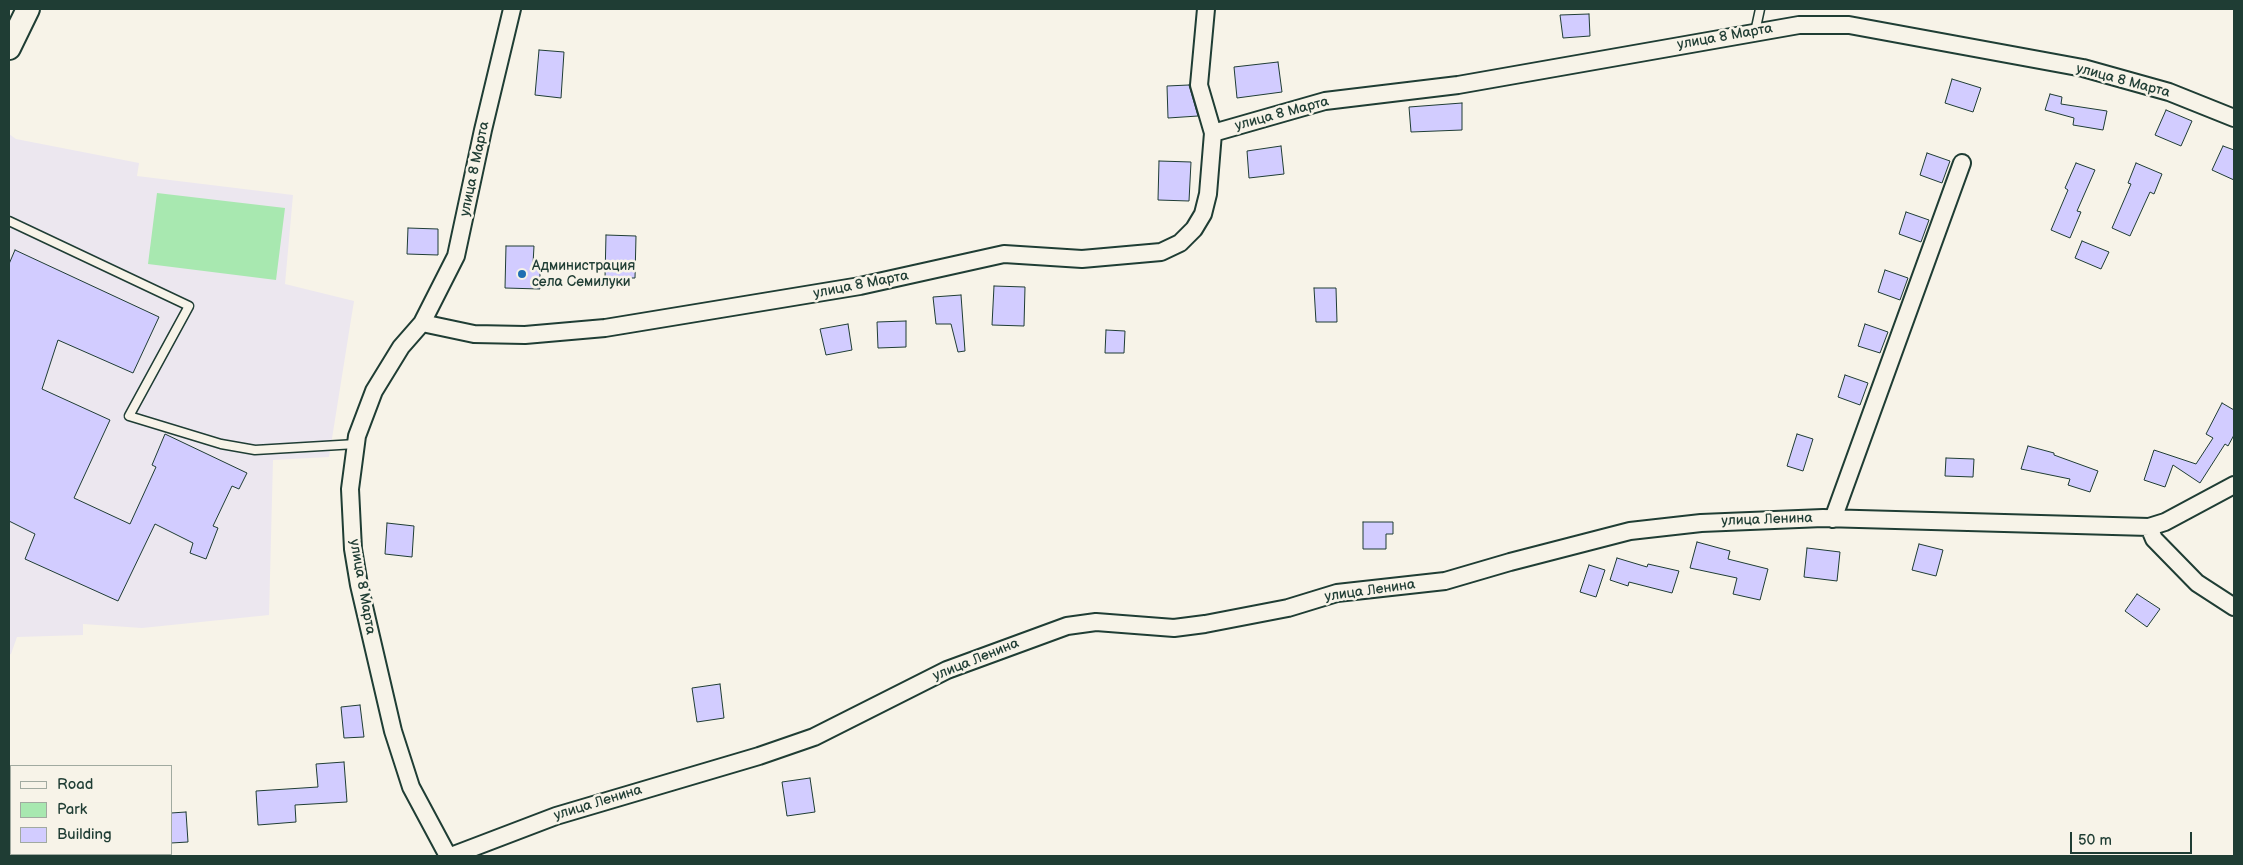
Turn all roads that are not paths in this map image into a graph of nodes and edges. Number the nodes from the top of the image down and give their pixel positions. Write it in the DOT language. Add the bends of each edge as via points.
graph roads {
  1 [pos="28,9"];
  2 [pos="512,9"];
  3 [pos="1206,9"];
  4 [pos="1760,9"];
  5 [pos="1755,32"];
  6 [pos="9,48"];
  7 [pos="2234,118"];
  8 [pos="1213,133"];
  9 [pos="1962,163"];
  10 [pos="9,221"];
  11 [pos="422,323"];
  12 [pos="356,444"];
  13 [pos="2234,485"];
  14 [pos="1833,519"];
  15 [pos="2149,527"];
  16 [pos="2234,607"];
  17 [pos="450,856"];
  1 -- 6 [label="main road"];
  2 -- 11 [label="street, улица 8 Марта" via="456,256"];
  3 -- 8 [label="street, улица 8 Марта" via="1199,84"];
  4 -- 5 [label="lane"];
  5 -- 7 [label="street, улица 8 Марта" via="1799,25 1849,25 2083,68 2169,92"];
  5 -- 8 [label="street, улица 8 Марта" via="1458,85 1325,101"];
  8 -- 11 [label="street, улица 8 Марта" via="1208,194 1203,214 1180,243 1161,252 1082,260 1004,254 860,286 605,328 525,335 474,334"];
  9 -- 14 [label="street"];
  10 -- 12 [label="lane" via="189,306 129,416 222,444 254,450"];
  11 -- 12 [label="street, улица 8 Марта" via="401,346 374,391"];
  12 -- 17 [label="street, улица 8 Марта" via="350,489 353,549 359,585 401,761 411,787"];
  13 -- 15 [label="street" via="2165,522"];
  14 -- 15 [label="street, улица Ленина"];
  14 -- 17 [label="street, улица Ленина" via="1701,523 1630,531 1445,581 1337,593 1288,608 1205,624 1166,628 1096,622 1066,626 947,670 814,737 556,816"];
  15 -- 16 [label="street" via="2154,540 2197,583"];
}
